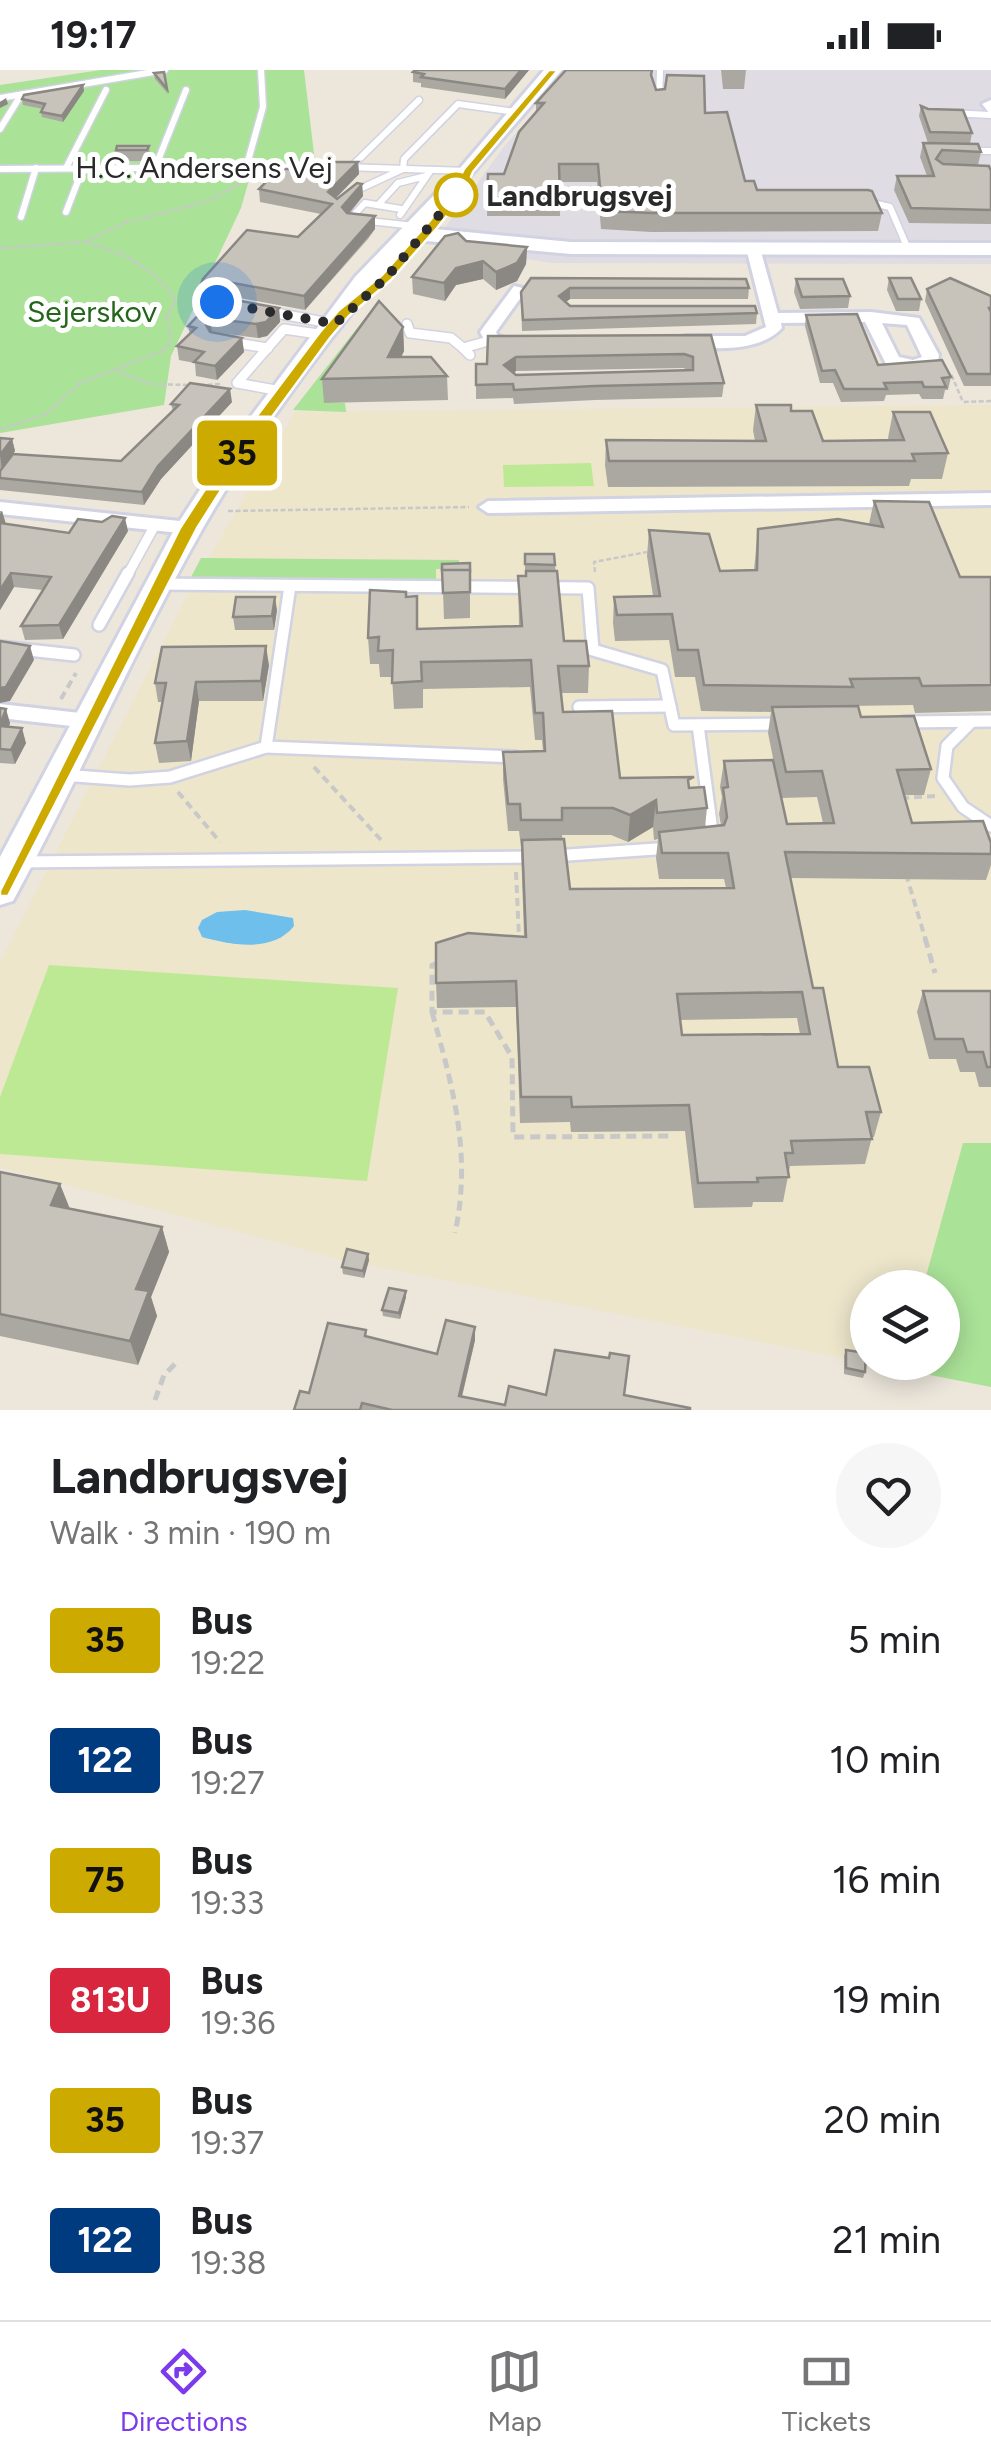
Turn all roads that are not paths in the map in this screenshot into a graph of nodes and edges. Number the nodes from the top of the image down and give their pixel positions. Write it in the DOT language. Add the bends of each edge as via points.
graph roads {
  1 [pos="165,70"];
  2 [pos="260,70"];
  3 [pos="553,70"];
  4 [pos="660,70"];
  5 [pos="106,90"];
  6 [pos="186,90"];
  7 [pos="21,95"];
  8 [pos="0,98"];
  9 [pos="419,100"];
  10 [pos="658,102"];
  11 [pos="991,110"];
  12 [pos="515,112"];
  13 [pos="942,113"];
  14 [pos="0,129"];
  15 [pos="960,150"];
  16 [pos="991,151"];
  17 [pos="351,166"];
  18 [pos="316,167"];
  19 [pos="334,167"];
  20 [pos="0,168"];
  21 [pos="36,168"];
  22 [pos="66,168"];
  23 [pos="83,168"];
  24 [pos="155,168"];
  25 [pos="246,168"];
  26 [pos="403,169"];
  27 [pos="468,171"];
  28 [pos="428,173"];
  29 [pos="345,198"];
  30 [pos="855,199"];
  31 [pos="378,205"];
  32 [pos="66,212"];
  33 [pos="21,217"];
  34 [pos="414,224"];
  35 [pos="753,248"];
  36 [pos="908,249"];
  37 [pos="991,249"];
  38 [pos="519,289"];
  39 [pos="250,308"];
  40 [pos="751,308"];
  41 [pos="771,313"];
  42 [pos="871,317"];
  43 [pos="335,324"];
  44 [pos="408,324"];
  45 [pos="216,339"];
  46 [pos="492,340"];
  47 [pos="664,341"];
  48 [pos="528,343"];
  49 [pos="268,348"];
  50 [pos="281,391"];
  51 [pos="991,499"];
  52 [pos="488,506"];
  53 [pos="0,508"];
  54 [pos="194,520"];
  55 [pos="155,525"];
  56 [pos="159,584"];
  57 [pos="290,586"];
  58 [pos="99,625"];
  59 [pos="0,647"];
  60 [pos="74,655"];
  61 [pos="670,706"];
  62 [pos="579,707"];
  63 [pos="0,711"];
  64 [pos="89,721"];
  65 [pos="972,721"];
  66 [pos="991,721"];
  67 [pos="889,722"];
  68 [pos="698,724"];
  69 [pos="794,724"];
  70 [pos="266,746"];
  71 [pos="534,758"];
  72 [pos="60,775"];
  73 [pos="991,826"];
  74 [pos="706,844"];
  75 [pos="687,846"];
  76 [pos="14,862"];
  77 [pos="0,891"];
  1 -- 7 [label="lane"];
  2 -- 25 [label="lane" via="263,106"];
  3 -- 12 [label="main road"];
  4 -- 10 [label="lane"];
  5 -- 22 [label="lane"];
  6 -- 24 [label="lane"];
  7 -- 8 [label="lane"];
  7 -- 14 [label="lane"];
  9 -- 17 [label="lane"];
  11 -- 13 [label="lane"];
  12 -- 26 [label="lane" via="458,104 404,159"];
  12 -- 27 [label="main road"];
  15 -- 16 [label="lane"];
  17 -- 19 [label="lane, H.C. Andersens Vej"];
  17 -- 26 [label="lane, H.C. Andersens Vej"];
  18 -- 25 [label="lane, H.C. Andersens Vej"];
  20 -- 21 [label="lane, H.C. Andersens Vej"];
  21 -- 22 [label="lane, H.C. Andersens Vej"];
  21 -- 33 [label="lane"];
  22 -- 23 [label="lane, H.C. Andersens Vej"];
  23 -- 24 [label="lane, H.C. Andersens Vej"];
  23 -- 32 [label="lane"];
  24 -- 25 [label="lane, H.C. Andersens Vej"];
  26 -- 28 [label="lane, H.C. Andersens Vej"];
  26 -- 29 [label="lane"];
  27 -- 28 [label="lane, H.C. Andersens Vej"];
  27 -- 34 [label="main road" via="458,194"];
  28 -- 31 [label="lane" via="398,183"];
  28 -- 34 [label="lane"];
  30 -- 36 [label="lane" via="890,207"];
  31 -- 34 [label="lane"];
  31 -- 34 [label="lane" via="364,203 350,219"];
  34 -- 35 [label="main road" via="570,248"];
  34 -- 43 [label="main road" via="386,278"];
  35 -- 36 [label="main road"];
  35 -- 41 [label="street"];
  36 -- 37 [label="main road"];
  38 -- 46 [label="street" via="488,332"];
  39 -- 43 [label="lane"];
  40 -- 41 [label="street"];
  41 -- 42 [label="street"];
  41 -- 47 [label="street" via="768,336"];
  42 -- 42 [label="street" via="892,360 926,364 931,354 913,321"];
  43 -- 49 [label="lane" via="284,329"];
  43 -- 50 [label="main road"];
  44 -- 46 [label="lane" via="410,333 451,338 466,352"];
  45 -- 49 [label="lane"];
  46 -- 48 [label="street"];
  49 -- 50 [label="lane" via="237,383"];
  50 -- 54 [label="main road"];
  51 -- 52 [label="street"];
  53 -- 55 [label="street"];
  54 -- 55 [label="street"];
  54 -- 56 [label="main road"];
  55 -- 58 [label="lane"];
  56 -- 57 [label="lane"];
  56 -- 64 [label="main road"];
  57 -- 61 [label="lane" via="588,588 593,650 662,670"];
  57 -- 70 [label="lane"];
  59 -- 60 [label="lane"];
  61 -- 62 [label="lane"];
  61 -- 68 [label="lane" via="674,725"];
  63 -- 64 [label="street"];
  64 -- 72 [label="main road"];
  65 -- 66 [label="lane"];
  65 -- 67 [label="lane"];
  65 -- 73 [label="lane" via="946,746 942,778 951,794"];
  68 -- 69 [label="lane"];
  68 -- 74 [label="lane" via="714,844"];
  70 -- 71 [label="lane"];
  70 -- 72 [label="lane" via="165,778"];
  72 -- 76 [label="main road"];
  75 -- 76 [label="lane" via="516,857"];
  76 -- 77 [label="main road"];
}
